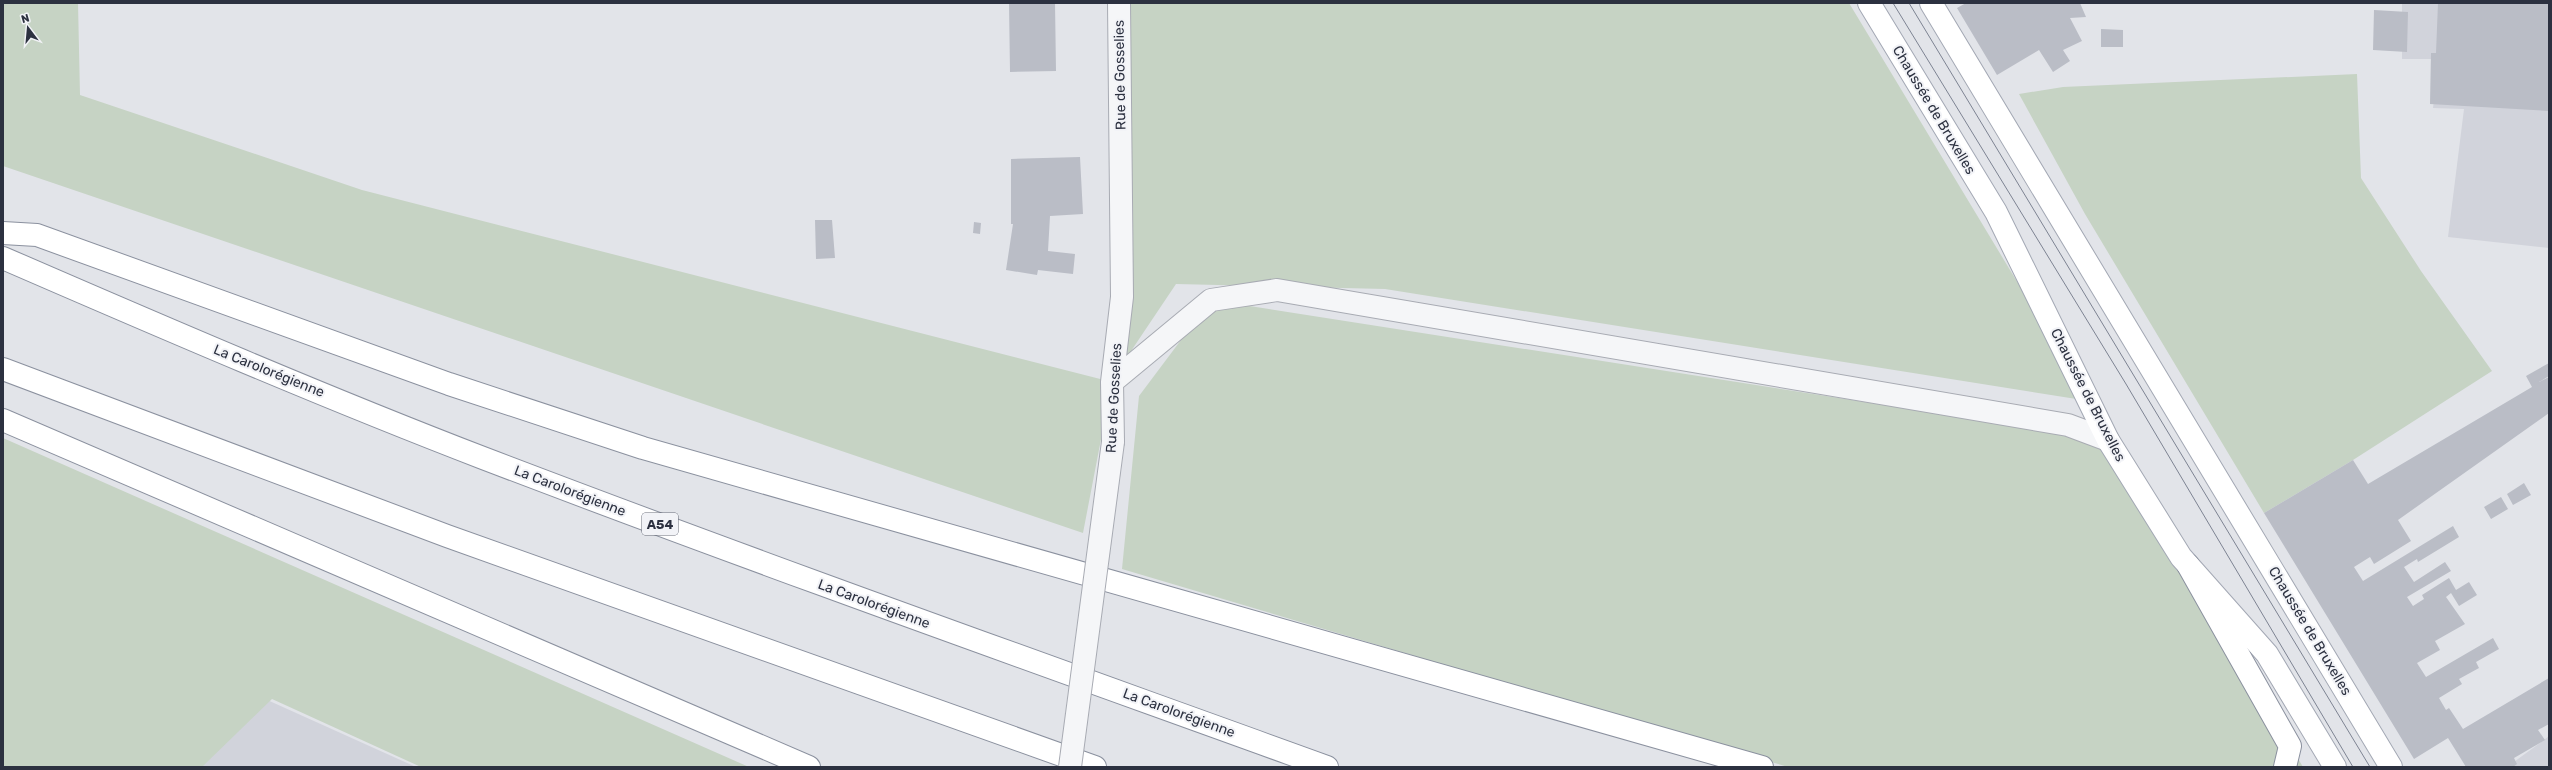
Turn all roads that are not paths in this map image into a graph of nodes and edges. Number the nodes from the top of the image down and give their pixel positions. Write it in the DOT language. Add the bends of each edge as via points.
graph roads {
  1 [pos="1120,3"];
  2 [pos="1869,3"];
  3 [pos="1931,3"];
  4 [pos="3,233"];
  5 [pos="3,258"];
  6 [pos="3,369"];
  7 [pos="1112,382"];
  8 [pos="3,420"];
  9 [pos="2108,440"];
  10 [pos="2188,565"];
  11 [pos="809,767"];
  12 [pos="1070,767"];
  13 [pos="1095,767"];
  14 [pos="1327,767"];
  15 [pos="1762,767"];
  16 [pos="2285,767"];
  17 [pos="2335,767"];
  18 [pos="2392,767"];
  1 -- 7 [label="street, Rue de Gosselies" via="1122,297"];
  2 -- 9 [label="main road, Chaussée de Bruxelles" via="1996,212"];
  3 -- 18 [label="main road, Chaussée de Bruxelles"];
  4 -- 15 [label="main road" via="37,235 448,384 643,448"];
  5 -- 14 [label="main road, La Carolorégienne / A54" via="159,326 480,456 833,590"];
  6 -- 13 [label="main road" via="447,536"];
  7 -- 9 [label="street" via="1211,300 1277,290 2068,425"];
  7 -- 12 [label="street, Rue de Gosselies, bridge" via="1113,442"];
  8 -- 11 [label="main road"];
  9 -- 10 [label="main road, Chaussée de Bruxelles"];
  10 -- 16 [label="main road" via="2290,746"];
  10 -- 17 [label="main road, Chaussée de Bruxelles" via="2267,654"];
}
